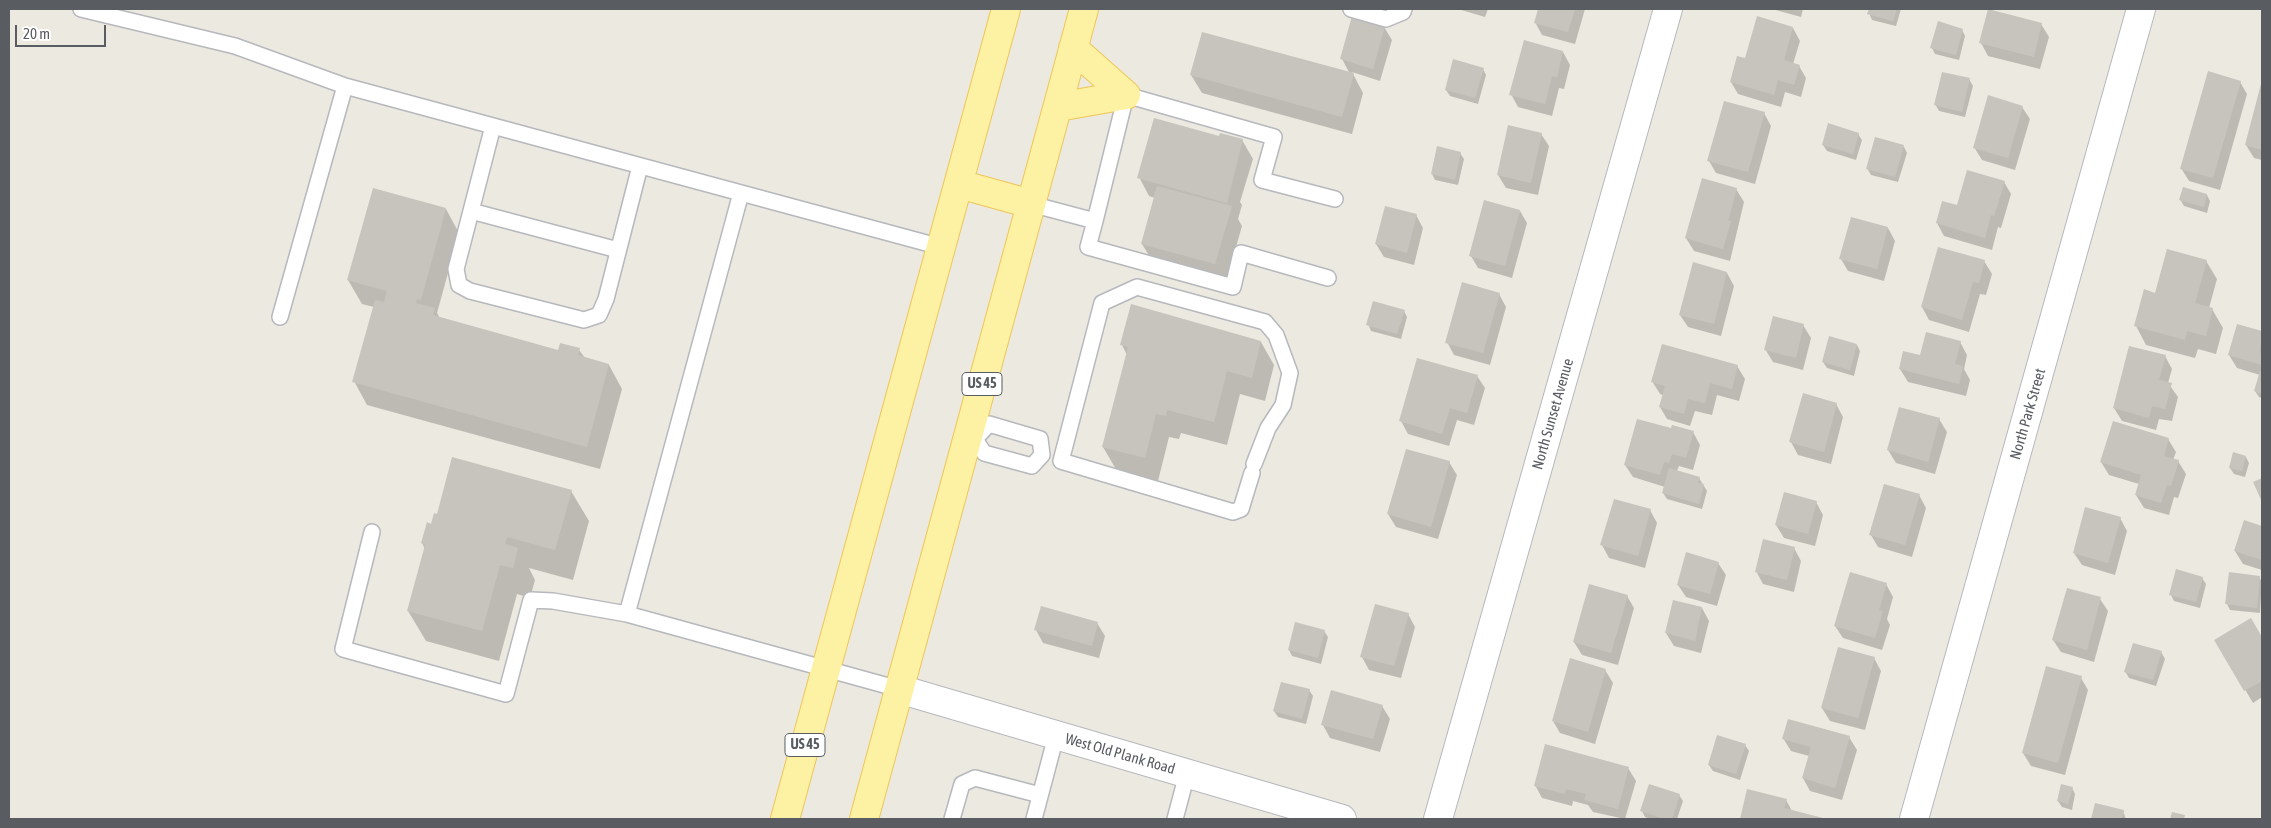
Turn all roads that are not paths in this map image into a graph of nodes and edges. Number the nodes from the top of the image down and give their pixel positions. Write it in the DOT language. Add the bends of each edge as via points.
graph roads {
  1 [pos="81,9"];
  2 [pos="1006,9"];
  3 [pos="1084,9"];
  4 [pos="1351,9"];
  5 [pos="1404,9"];
  6 [pos="1668,9"];
  7 [pos="2141,9"];
  8 [pos="1073,48"];
  9 [pos="345,86"];
  10 [pos="1126,95"];
  11 [pos="1058,107"];
  12 [pos="492,126"];
  13 [pos="640,166"];
  14 [pos="959,184"];
  15 [pos="741,193"];
  16 [pos="1335,199"];
  17 [pos="1031,204"];
  18 [pos="471,211"];
  19 [pos="1095,221"];
  20 [pos="941,247"];
  21 [pos="618,250"];
  22 [pos="1328,278"];
  23 [pos="280,317"];
  24 [pos="971,438"];
  25 [pos="1042,455"];
  26 [pos="1061,461"];
  27 [pos="372,532"];
  28 [pos="627,614"];
  29 [pos="825,670"];
  30 [pos="899,689"];
  31 [pos="1056,736"];
  32 [pos="1187,774"];
  33 [pos="1040,795"];
  34 [pos="784,819"];
  35 [pos="864,819"];
  36 [pos="952,819"];
  37 [pos="1034,819"];
  38 [pos="1175,819"];
  39 [pos="1342,819"];
  40 [pos="1438,819"];
  41 [pos="1914,819"];
  1 -- 9 [label="lane" via="235,46"];
  2 -- 14 [label="main road, US 45"];
  3 -- 8 [label="main road, US 45"];
  4 -- 5 [label="lane" via="1386,19"];
  6 -- 40 [label="street, North Sunset Avenue"];
  7 -- 41 [label="street, North Park Street"];
  8 -- 10 [label="main road"];
  8 -- 11 [label="main road, US 45"];
  9 -- 12 [label="lane"];
  9 -- 23 [label="lane"];
  10 -- 11 [label="main road"];
  10 -- 16 [label="lane" via="1274,137 1262,180"];
  10 -- 19 [label="lane"];
  11 -- 17 [label="main road, US 45"];
  12 -- 13 [label="lane"];
  12 -- 18 [label="lane"];
  13 -- 15 [label="lane"];
  13 -- 21 [label="lane"];
  14 -- 17 [label="main road"];
  14 -- 20 [label="main road, US 45"];
  15 -- 20 [label="lane"];
  15 -- 28 [label="lane"];
  17 -- 19 [label="lane"];
  17 -- 24 [label="main road, US 45"];
  18 -- 21 [label="lane"];
  18 -- 21 [label="lane" via="456,269 459,285 470,291 584,320 598,315 606,299"];
  19 -- 22 [label="lane" via="1088,247 1233,287 1241,253"];
  20 -- 29 [label="main road, US 45"];
  24 -- 25 [label="lane" via="984,453 1032,466"];
  24 -- 25 [label="lane" via="989,424 1040,439"];
  24 -- 30 [label="main road, US 45"];
  25 -- 26 [label="lane"];
  26 -- 26 [label="lane" via="1102,303 1137,287 1265,322 1276,335 1290,373 1283,405 1268,428 1241,509 1233,512"];
  27 -- 28 [label="lane" via="343,648 506,694 531,600"];
  28 -- 29 [label="lane"];
  29 -- 30 [label="lane"];
  29 -- 34 [label="main road, US 45"];
  30 -- 31 [label="street, West Old Plank Road"];
  30 -- 35 [label="main road, US 45"];
  31 -- 32 [label="street, West Old Plank Road"];
  31 -- 33 [label="lane"];
  32 -- 38 [label="lane"];
  32 -- 39 [label="street, West Old Plank Road"];
  33 -- 36 [label="lane" via="975,778 962,784"];
  33 -- 37 [label="lane"];
}
